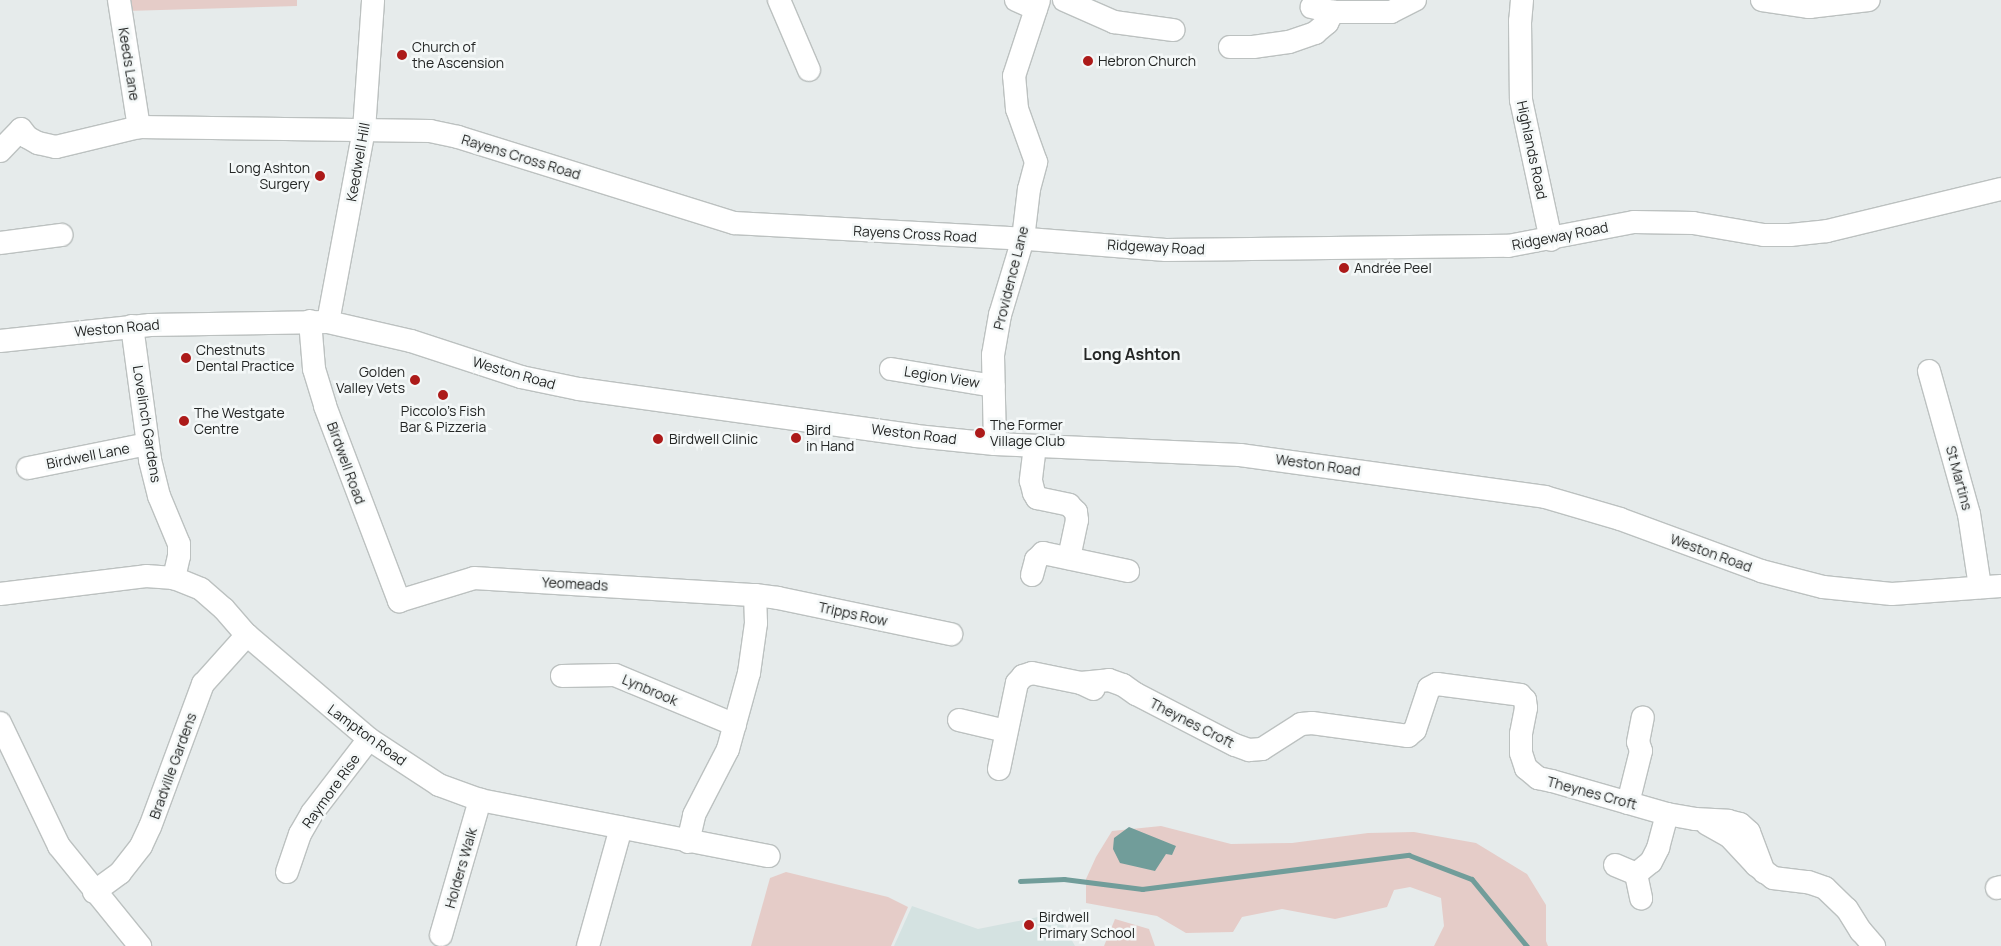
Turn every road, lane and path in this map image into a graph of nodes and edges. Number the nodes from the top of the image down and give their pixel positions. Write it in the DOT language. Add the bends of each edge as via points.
graph roads {
  1 [pos="119,0"];
  2 [pos="374,0"];
  3 [pos="779,0"];
  4 [pos="1016,0"];
  5 [pos="1064,0"];
  6 [pos="1415,0"];
  7 [pos="1522,0"];
  8 [pos="1762,0"];
  9 [pos="1869,0"];
  10 [pos="1037,4"];
  11 [pos="1317,9"];
  12 [pos="1173,30"];
  13 [pos="1230,47"];
  14 [pos="809,56"];
  15 [pos="139,127"];
  16 [pos="364,130"];
  17 [pos="0,151"];
  18 [pos="2001,189"];
  19 [pos="61,235"];
  20 [pos="1023,239"];
  21 [pos="1551,240"];
  22 [pos="0,243"];
  23 [pos="319,322"];
  24 [pos="132,326"];
  25 [pos="0,341"];
  26 [pos="891,369"];
  27 [pos="1929,371"];
  28 [pos="994,386"];
  29 [pos="147,444"];
  30 [pos="995,444"];
  31 [pos="1035,446"];
  32 [pos="28,468"];
  33 [pos="1068,558"];
  34 [pos="1128,571"];
  35 [pos="1032,575"];
  36 [pos="174,578"];
  37 [pos="1991,587"];
  38 [pos="0,594"];
  39 [pos="755,595"];
  40 [pos="399,601"];
  41 [pos="951,634"];
  42 [pos="247,635"];
  43 [pos="562,676"];
  44 [pos="1642,717"];
  45 [pos="959,720"];
  46 [pos="0,723"];
  47 [pos="735,725"];
  48 [pos="1006,731"];
  49 [pos="369,739"];
  50 [pos="999,769"];
  51 [pos="480,800"];
  52 [pos="1628,803"];
  53 [pos="1667,814"];
  54 [pos="621,828"];
  55 [pos="688,842"];
  56 [pos="769,856"];
  57 [pos="1615,865"];
  58 [pos="287,872"];
  59 [pos="1636,874"];
  60 [pos="94,892"];
  61 [pos="1641,898"];
  62 [pos="441,936"];
  63 [pos="140,946"];
  64 [pos="588,946"];
  65 [pos="1874,946"];
  1 -- 15 [label="street, Keeds Lane"];
  2 -- 16 [label="street, Keedwell Hill"];
  3 -- 14 [label="street"];
  4 -- 10 [label="street"];
  5 -- 12 [label="street" via="1114,22"];
  6 -- 11 [label="street" via="1391,12"];
  7 -- 21 [label="street, Highlands Road" via="1521,100"];
  8 -- 9 [label="street" via="1809,6"];
  10 -- 20 [label="street, Providence Lane" via="1014,76 1017,109 1036,162"];
  11 -- 13 [label="street" via="1327,23 1315,33 1254,54"];
  15 -- 16 [label="street, Rayens Cross Road"];
  15 -- 17 [label="street, Rayens Cross Road" via="56,148 27,137 27,124"];
  16 -- 20 [label="street, Rayens Cross Road" via="430,131 458,137 734,223"];
  16 -- 23 [label="street, Keedwell Hill"];
  18 -- 21 [label="street, Ridgeway Road" via="1827,230 1790,235 1764,235 1693,223 1634,222"];
  19 -- 22 [label="street"];
  20 -- 21 [label="street, Ridgeway Road" via="1166,250 1508,246"];
  20 -- 28 [label="street, Providence Lane" via="1000,315 993,355"];
  23 -- 24 [label="street, Weston Road"];
  23 -- 30 [label="street, Weston Road" via="411,341 551,384 916,436"];
  23 -- 40 [label="street, Birdwell Road" via="314,369"];
  24 -- 25 [label="street, Weston Road"];
  24 -- 29 [label="street, Lovelinch Gardens"];
  26 -- 28 [label="street, Legion View"];
  27 -- 37 [label="street, St Martins"];
  28 -- 30 [label="street, Providence Lane"];
  29 -- 32 [label="street, Birdwell Lane"];
  29 -- 36 [label="street, Lovelinch Gardens" via="159,496 179,544 180,556"];
  30 -- 31 [label="street, Weston Road"];
  31 -- 33 [label="street" via="1031,481 1034,494 1037,498 1069,505 1076,512"];
  31 -- 37 [label="street, Weston Road" via="1240,455 1545,497 1620,519 1761,571 1823,587 1892,594"];
  33 -- 34 [label="street"];
  33 -- 35 [label="street" via="1043,553 1036,560"];
  36 -- 38 [label="street, Lampton Road" via="146,576"];
  36 -- 42 [label="street, Lampton Road" via="201,590 224,609"];
  39 -- 40 [label="street, Yeomeads" via="474,578"];
  39 -- 41 [label="street, Tripps Row"];
  39 -- 47 [label="street" via="754,649"];
  42 -- 49 [label="street, Lampton Road"];
  42 -- 60 [label="street, Bradville Gardens" via="202,684 141,846 120,873"];
  43 -- 47 [label="street, Lynbrook" via="615,675"];
  44 -- 52 [label="street" via="1638,742 1641,751"];
  45 -- 48 [label="street"];
  46 -- 60 [label="street" via="59,846"];
  47 -- 55 [label="street" via="718,772 694,815"];
  48 -- 50 [label="street, Theynes Croft"];
  48 -- 52 [label="street, Theynes Croft" via="1017,683 1032,673 1081,683 1110,680 1250,750 1262,749 1301,724 1312,723 1408,736 1415,730 1429,688 1437,684 1520,695 1526,700 1521,753 1526,768 1538,778"];
  49 -- 51 [label="street, Lampton Road" via="439,785"];
  49 -- 58 [label="street, Raymore Rise" via="312,813 300,834"];
  51 -- 54 [label="street, Lampton Road"];
  51 -- 62 [label="street, Holders Walk"];
  52 -- 53 [label="street, Theynes Croft"];
  53 -- 59 [label="street" via="1658,848 1650,862"];
  53 -- 65 [label="street, Theynes Croft" via="1740,824 1749,832 1764,872 1773,878 1808,882 1825,888 1847,908"];
  54 -- 55 [label="street, Lampton Road"];
  54 -- 64 [label="street"];
  55 -- 56 [label="street, Lampton Road"];
  57 -- 59 [label="street"];
  59 -- 61 [label="street"];
  60 -- 63 [label="street"];
}
